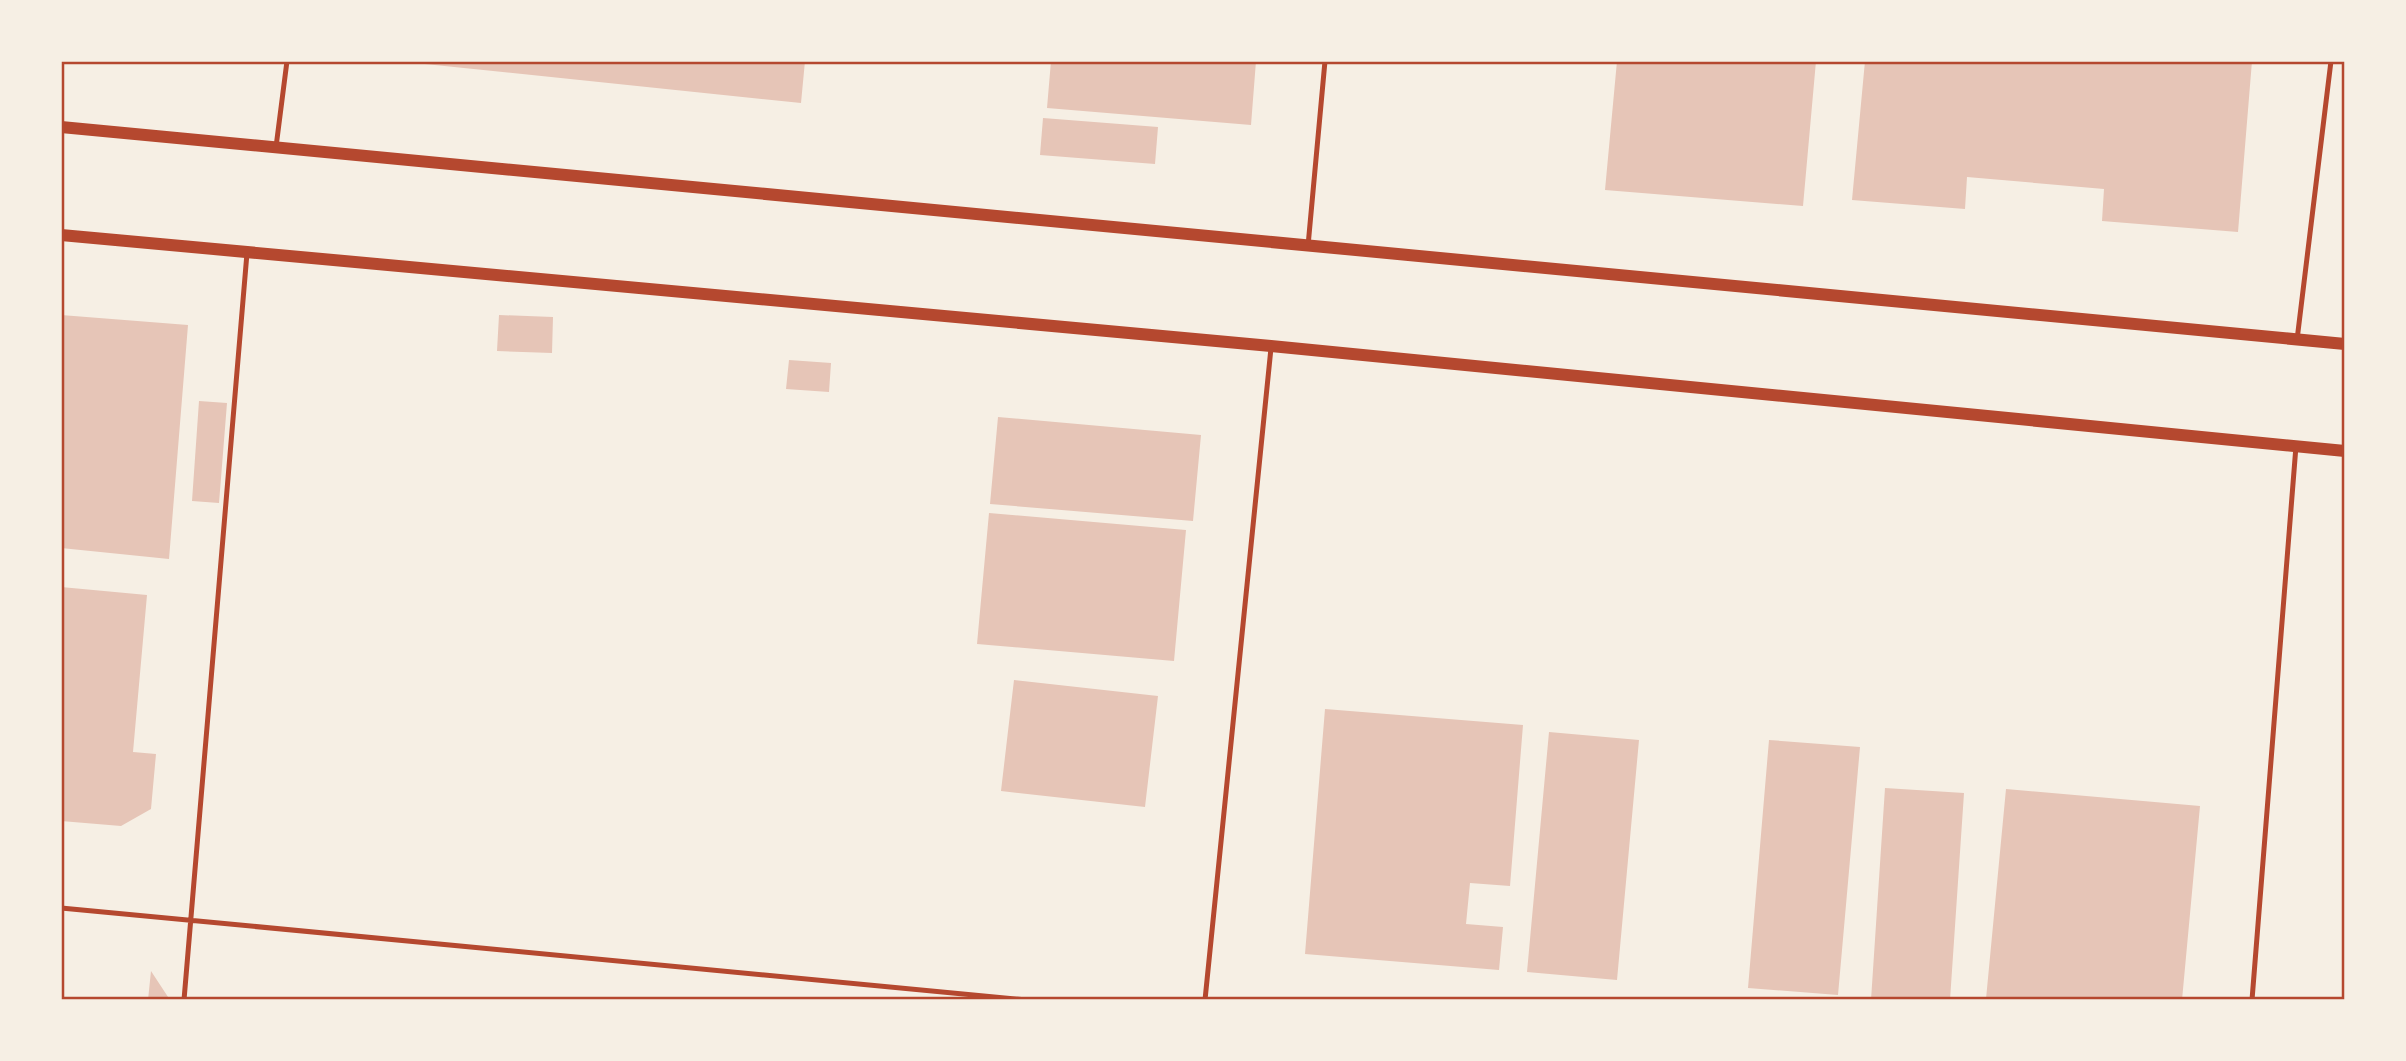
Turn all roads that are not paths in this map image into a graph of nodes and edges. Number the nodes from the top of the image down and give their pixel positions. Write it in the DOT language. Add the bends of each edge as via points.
graph roads {
  1 [pos="287,61"];
  2 [pos="1325,61"];
  3 [pos="2331,61"];
  4 [pos="61,127"];
  5 [pos="276,148"];
  6 [pos="61,235"];
  7 [pos="1308,246"];
  8 [pos="247,253"];
  9 [pos="2297,340"];
  10 [pos="2345,344"];
  11 [pos="1271,346"];
  12 [pos="2295,446"];
  13 [pos="2345,451"];
  14 [pos="61,908"];
  15 [pos="191,921"];
  16 [pos="184,1000"];
  17 [pos="1027,1000"];
  18 [pos="1205,1000"];
  19 [pos="2252,1000"];
  1 -- 5 [label="lane"];
  2 -- 7 [label="lane"];
  3 -- 9 [label="lane"];
  4 -- 5 [label="street"];
  5 -- 7 [label="street"];
  6 -- 8 [label="street"];
  7 -- 9 [label="street"];
  8 -- 11 [label="street"];
  8 -- 15 [label="lane"];
  9 -- 10 [label="street"];
  11 -- 12 [label="street"];
  11 -- 18 [label="lane"];
  12 -- 13 [label="street"];
  12 -- 19 [label="lane"];
  14 -- 15 [label="lane"];
  15 -- 16 [label="lane"];
  15 -- 17 [label="lane"];
}
